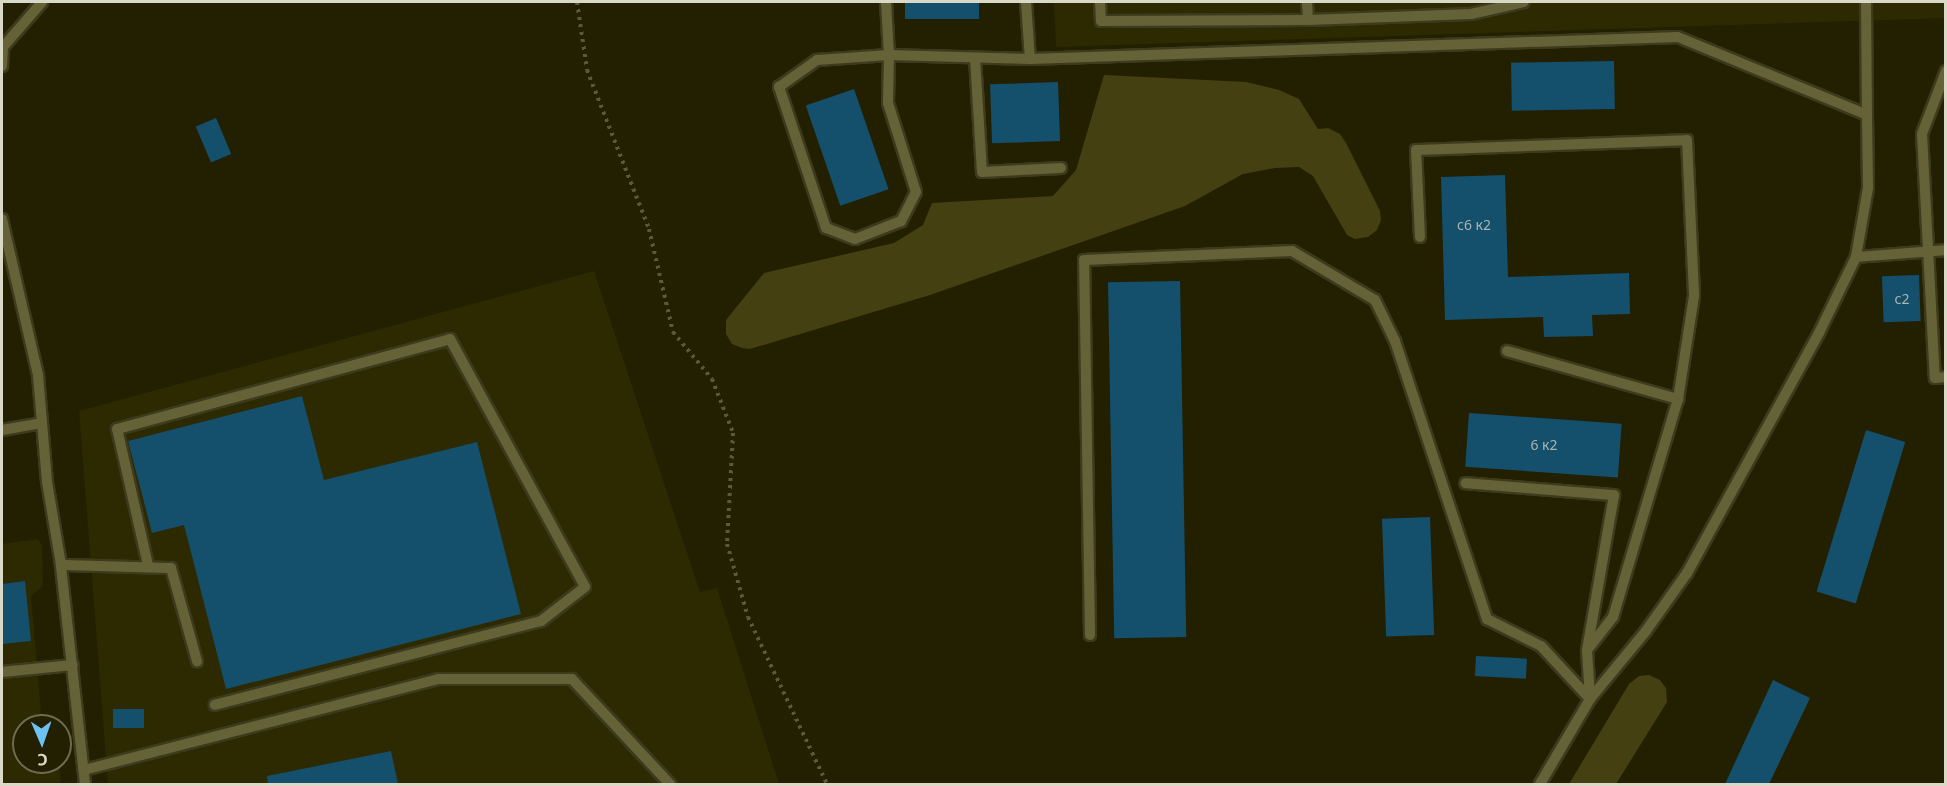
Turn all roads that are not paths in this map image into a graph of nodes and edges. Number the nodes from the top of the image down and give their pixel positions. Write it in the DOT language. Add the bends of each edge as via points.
graph roads {
  1 [pos="42,2"];
  2 [pos="886,2"];
  3 [pos="1026,2"];
  4 [pos="1100,2"];
  5 [pos="1307,2"];
  6 [pos="1524,2"];
  7 [pos="1866,2"];
  8 [pos="1308,20"];
  9 [pos="889,55"];
  10 [pos="975,58"];
  11 [pos="1030,60"];
  12 [pos="2,66"];
  13 [pos="1946,71"];
  14 [pos="1867,115"];
  15 [pos="1061,168"];
  16 [pos="2,219"];
  17 [pos="1420,237"];
  18 [pos="1946,250"];
  19 [pos="1929,251"];
  20 [pos="1856,257"];
  21 [pos="1507,351"];
  22 [pos="1946,377"];
  23 [pos="1678,399"];
  24 [pos="41,423"];
  25 [pos="2,430"];
  26 [pos="1465,483"];
  27 [pos="61,565"];
  28 [pos="148,565"];
  29 [pos="1090,635"];
  30 [pos="1587,650"];
  31 [pos="197,661"];
  32 [pos="73,665"];
  33 [pos="2,672"];
  34 [pos="1590,699"];
  35 [pos="215,705"];
  36 [pos="84,770"];
  37 [pos="86,784"];
  38 [pos="670,784"];
  39 [pos="1540,784"];
  1 -- 12 [label="lane" via="3,47"];
  2 -- 9 [label="lane"];
  3 -- 11 [label="lane"];
  4 -- 8 [label="lane" via="1101,21"];
  5 -- 8 [label="lane"];
  6 -- 8 [label="lane" via="1471,14"];
  7 -- 14 [label="lane"];
  9 -- 9 [label="lane" via="888,103 916,192 901,222 855,239 826,228 778,87 817,60"];
  9 -- 10 [label="lane"];
  10 -- 11 [label="lane"];
  10 -- 15 [label="lane" via="982,172"];
  11 -- 14 [label="lane" via="1678,37"];
  13 -- 19 [label="lane" via="1922,134"];
  14 -- 20 [label="lane" via="1868,188"];
  16 -- 24 [label="lane" via="38,375"];
  17 -- 23 [label="lane" via="1416,150 1687,140 1694,296"];
  18 -- 19 [label="lane"];
  19 -- 20 [label="lane"];
  19 -- 22 [label="lane" via="1935,378"];
  20 -- 34 [label="lane" via="1819,333 1687,573"];
  21 -- 23 [label="lane"];
  23 -- 30 [label="lane" via="1613,617"];
  24 -- 25 [label="lane"];
  24 -- 27 [label="lane" via="46,482"];
  26 -- 30 [label="lane" via="1614,495"];
  27 -- 28 [label="lane"];
  27 -- 32 [label="lane"];
  28 -- 31 [label="lane" via="171,568"];
  28 -- 35 [label="lane" via="117,429 450,339 585,587 541,621"];
  29 -- 34 [label="lane" via="1084,260 1292,251 1375,300 1395,341 1487,619 1541,646"];
  30 -- 34 [label="lane"];
  32 -- 33 [label="lane"];
  32 -- 36 [label="lane"];
  34 -- 39 [label="lane"];
  36 -- 37 [label="lane"];
  36 -- 38 [label="lane" via="438,679 572,680"];
}
